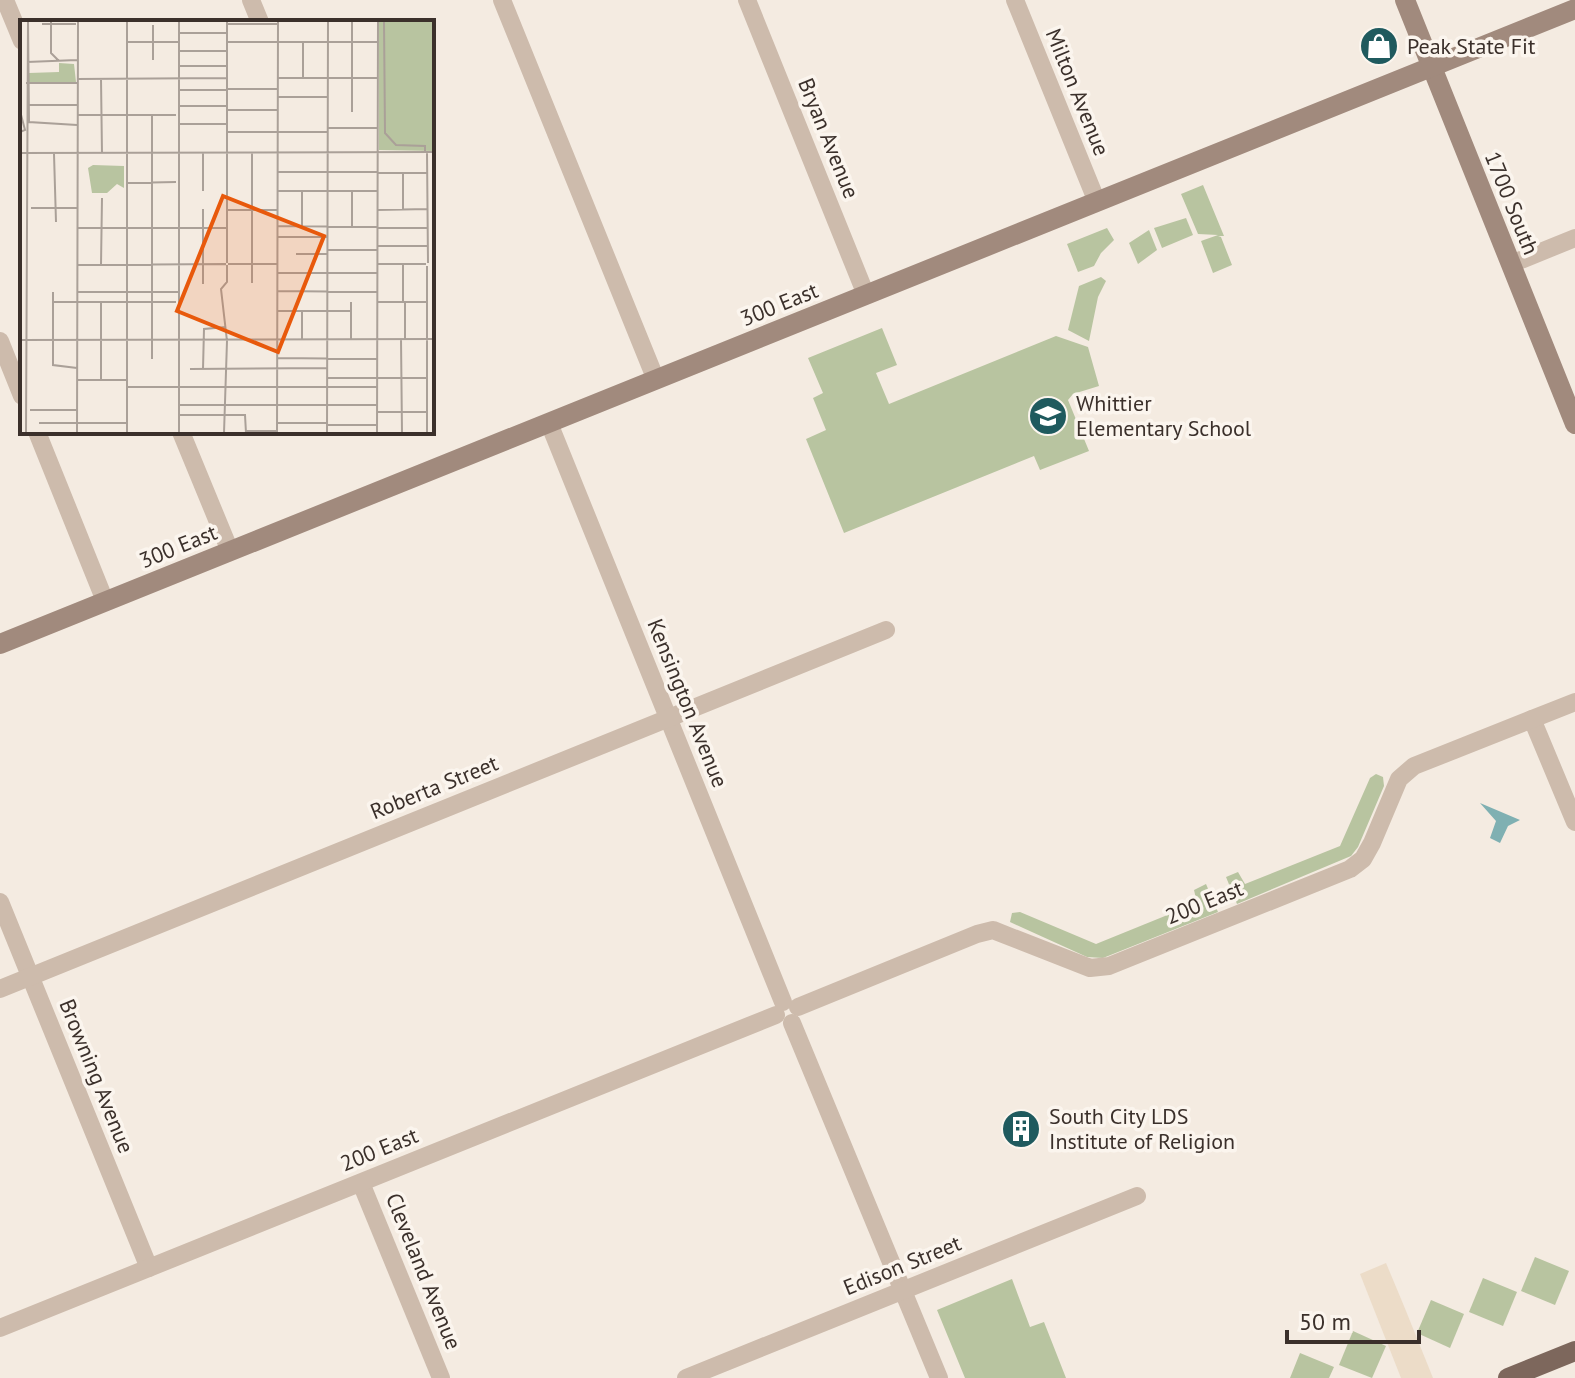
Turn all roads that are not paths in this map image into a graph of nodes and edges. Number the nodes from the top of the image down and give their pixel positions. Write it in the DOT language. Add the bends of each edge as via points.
graph roads {
  1 [pos="5,0"];
  2 [pos="251,0"];
  3 [pos="502,0"];
  4 [pos="747,0"];
  5 [pos="1015,0"];
  6 [pos="1405,0"];
  7 [pos="1575,9"];
  8 [pos="259,20"];
  9 [pos="20,36"];
  10 [pos="1432,67"];
  11 [pos="1097,202"];
  12 [pos="1575,238"];
  13 [pos="1511,264"];
  14 [pos="866,295"];
  15 [pos="0,341"];
  16 [pos="656,380"];
  17 [pos="20,391"];
  18 [pos="549,423"];
  19 [pos="1575,424"];
  20 [pos="38,434"];
  21 [pos="182,434"];
  22 [pos="230,551"];
  23 [pos="105,601"];
  24 [pos="886,630"];
  25 [pos="0,644"];
  26 [pos="1575,702"];
  27 [pos="668,718"];
  28 [pos="1532,719"];
  29 [pos="1575,822"];
  30 [pos="0,902"];
  31 [pos="30,976"];
  32 [pos="0,989"];
  33 [pos="787,1012"];
  34 [pos="361,1183"];
  35 [pos="1137,1196"];
  36 [pos="149,1268"];
  37 [pos="903,1290"];
  38 [pos="0,1328"];
  39 [pos="1575,1351"];
  40 [pos="441,1378"];
  41 [pos="686,1378"];
  42 [pos="939,1378"];
  43 [pos="1508,1378"];
  1 -- 9 [label="street"];
  2 -- 8 [label="street"];
  3 -- 16 [label="street"];
  4 -- 14 [label="street, Bryan Avenue"];
  5 -- 11 [label="street, Milton Avenue"];
  6 -- 10 [label="street, 1700 South"];
  7 -- 10 [label="street, 300 East"];
  10 -- 11 [label="street, 300 East"];
  10 -- 13 [label="street, 1700 South"];
  11 -- 14 [label="street, 300 East"];
  12 -- 13 [label="street"];
  13 -- 19 [label="street, 1700 South"];
  14 -- 16 [label="street, 300 East"];
  15 -- 17 [label="street"];
  16 -- 18 [label="street, 300 East"];
  18 -- 22 [label="street, 300 East"];
  18 -- 27 [label="street, Kensington Avenue"];
  20 -- 23 [label="street"];
  21 -- 22 [label="street"];
  22 -- 23 [label="street, 300 East"];
  23 -- 25 [label="street, 300 East"];
  24 -- 27 [label="street, Roberta Street"];
  26 -- 28 [label="street, 200 East"];
  27 -- 31 [label="street, Roberta Street"];
  27 -- 33 [label="street, Kensington Avenue"];
  28 -- 29 [label="street"];
  28 -- 33 [label="street, 200 East" via="1414,766 1399,779 1372,843 1350,869 1109,966 1090,968 993,930"];
  30 -- 31 [label="street, Browning Avenue"];
  31 -- 32 [label="street, Roberta Street"];
  31 -- 36 [label="street, Browning Avenue"];
  33 -- 34 [label="street, 200 East"];
  33 -- 37 [label="street, Kensington Avenue"];
  34 -- 36 [label="street, 200 East"];
  34 -- 40 [label="street, Cleveland Avenue"];
  35 -- 37 [label="street, Edison Street"];
  36 -- 38 [label="street, 200 East"];
  37 -- 41 [label="street, Edison Street"];
  37 -- 42 [label="street, Kensington Avenue"];
  39 -- 43 [label="main road"];
}
